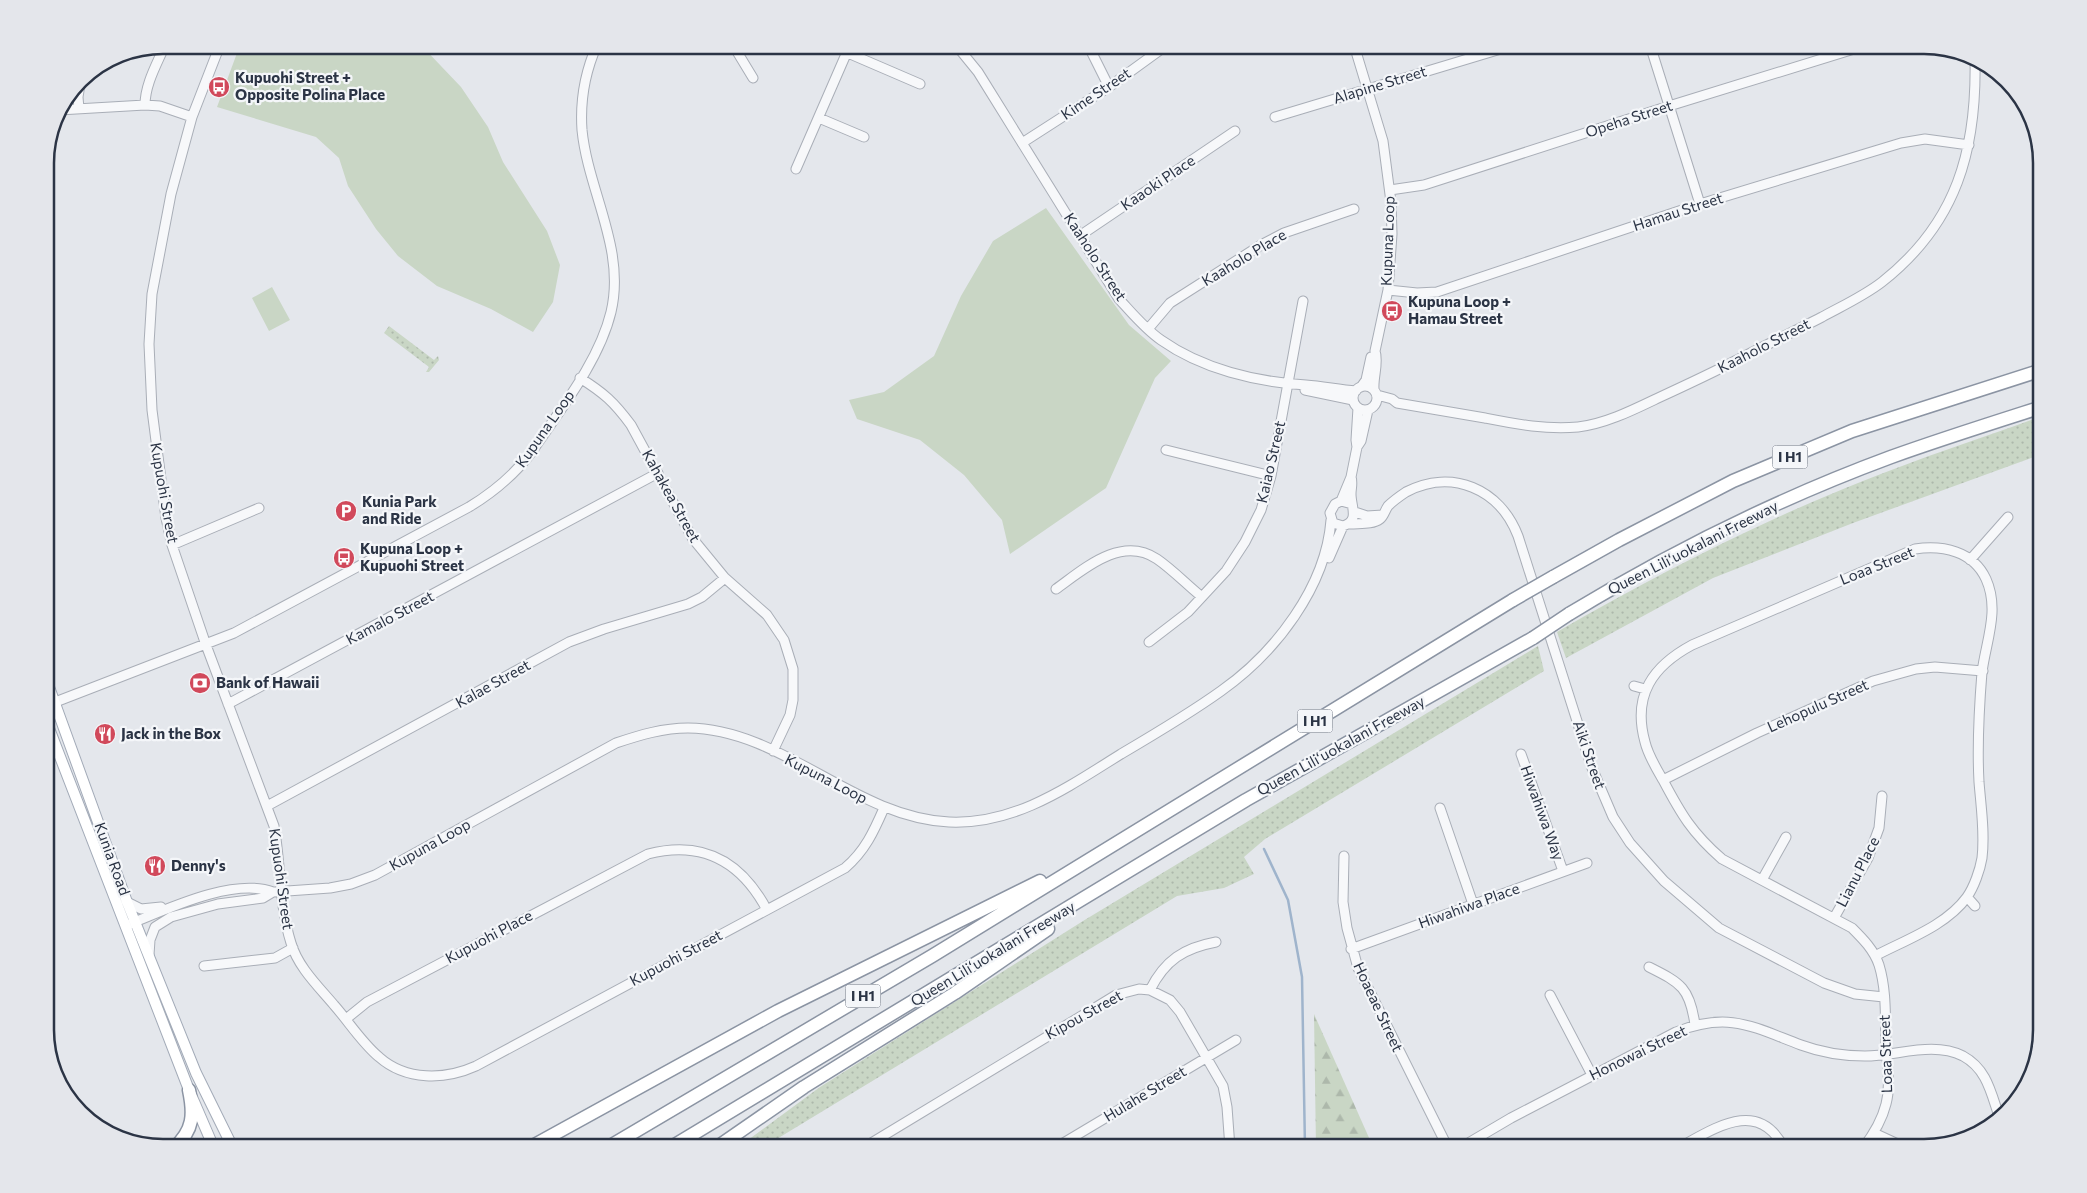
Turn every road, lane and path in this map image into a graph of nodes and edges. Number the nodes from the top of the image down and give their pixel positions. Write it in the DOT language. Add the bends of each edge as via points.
graph roads {
  1 [pos="161,54"];
  2 [pos="216,54"];
  3 [pos="594,54"];
  4 [pos="739,54"];
  5 [pos="847,54"];
  6 [pos="859,54"];
  7 [pos="963,54"];
  8 [pos="1092,54"];
  9 [pos="1154,54"];
  10 [pos="1357,54"];
  11 [pos="1484,54"];
  12 [pos="1653,54"];
  13 [pos="1838,54"];
  14 [pos="1975,66"];
  15 [pos="754,78"];
  16 [pos="920,84"];
  17 [pos="1109,87"];
  18 [pos="1367,89"];
  19 [pos="79,93"];
  20 [pos="145,105"];
  21 [pos="1669,106"];
  22 [pos="79,109"];
  23 [pos="68,110"];
  24 [pos="192,117"];
  25 [pos="1275,117"];
  26 [pos="819,118"];
  27 [pos="1235,132"];
  28 [pos="864,137"];
  29 [pos="1022,143"];
  30 [pos="1969,145"];
  31 [pos="796,169"];
  32 [pos="1390,190"];
  33 [pos="1700,204"];
  34 [pos="1354,209"];
  35 [pos="1080,235"];
  36 [pos="1388,290"];
  37 [pos="1303,301"];
  38 [pos="1148,329"];
  39 [pos="1375,351"];
  40 [pos="2033,373"];
  41 [pos="580,378"];
  42 [pos="1288,384"];
  43 [pos="1357,392"];
  44 [pos="1374,400"];
  45 [pos="1358,408"];
  46 [pos="2033,410"];
  47 [pos="1357,446"];
  48 [pos="1166,450"];
  49 [pos="658,473"];
  50 [pos="1271,476"];
  51 [pos="1351,477"];
  52 [pos="1342,501"];
  53 [pos="258,508"];
  54 [pos="1353,508"];
  55 [pos="1383,515"];
  56 [pos="2008,517"];
  57 [pos="1332,520"];
  58 [pos="1347,525"];
  59 [pos="172,545"];
  60 [pos="1970,560"];
  61 [pos="1322,566"];
  62 [pos="726,578"];
  63 [pos="1056,589"];
  64 [pos="1202,597"];
  65 [pos="1149,642"];
  66 [pos="206,645"];
  67 [pos="1982,671"];
  68 [pos="1634,686"];
  69 [pos="1645,689"];
  70 [pos="54,697"];
  71 [pos="56,702"];
  72 [pos="228,704"];
  73 [pos="54,740"];
  74 [pos="773,751"];
  75 [pos="1521,754"];
  76 [pos="1663,780"];
  77 [pos="1882,796"];
  78 [pos="267,806"];
  79 [pos="884,808"];
  80 [pos="1440,808"];
  81 [pos="1786,837"];
  82 [pos="1118,842"];
  83 [pos="1162,852"];
  84 [pos="1344,856"];
  85 [pos="1586,863"];
  86 [pos="1563,871"];
  87 [pos="1762,880"];
  88 [pos="277,892"];
  89 [pos="1967,896"];
  90 [pos="127,902"];
  91 [pos="1473,904"];
  92 [pos="176,905"];
  93 [pos="1975,906"];
  94 [pos="767,910"];
  95 [pos="1834,918"];
  96 [pos="130,924"];
  97 [pos="1216,942"];
  98 [pos="293,948"];
  99 [pos="1351,948"];
  100 [pos="149,954"];
  101 [pos="1875,956"];
  102 [pos="204,966"];
  103 [pos="1649,967"];
  104 [pos="1150,990"];
  105 [pos="1550,995"];
  106 [pos="1884,996"];
  107 [pos="346,1019"];
  108 [pos="1695,1025"];
  109 [pos="1236,1040"];
  110 [pos="1887,1055"];
  111 [pos="1206,1057"];
  112 [pos="1592,1075"];
  113 [pos="189,1090"];
  114 [pos="1997,1111"];
  115 [pos="1874,1133"];
  116 [pos="182,1139"];
  117 [pos="210,1139"];
  118 [pos="228,1139"];
  119 [pos="546,1139"];
  120 [pos="622,1139"];
  121 [pos="685,1139"];
  122 [pos="729,1139"];
  123 [pos="878,1139"];
  124 [pos="1071,1139"];
  125 [pos="1229,1139"];
  126 [pos="1443,1139"];
  127 [pos="1475,1139"];
  128 [pos="1694,1139"];
  129 [pos="1779,1139"];
  130 [pos="1870,1139"];
  131 [pos="1887,1139"];
  1 -- 20 [label="street" via="148,84"];
  2 -- 24 [label="street, Kupuohi Street"];
  3 -- 41 [label="street, Kupuna Loop" via="583,91 582,131 613,258 614,287 605,331"];
  4 -- 15 [label="street"];
  5 -- 26 [label="street"];
  6 -- 16 [label="street"];
  7 -- 29 [label="street, Kaaholo Street"];
  8 -- 17 [label="street"];
  9 -- 17 [label="street, Kime Street"];
  10 -- 18 [label="street, Kupuna Loop"];
  11 -- 18 [label="street, Alapine Street"];
  12 -- 21 [label="street"];
  13 -- 21 [label="street, Opeha Street"];
  14 -- 30 [label="street, Kaaholo Street" via="1974,118"];
  17 -- 29 [label="street, Kime Street"];
  18 -- 25 [label="street, Alapine Street"];
  18 -- 32 [label="street, Kupuna Loop" via="1382,141"];
  19 -- 22 [label="street"];
  20 -- 22 [label="street"];
  20 -- 24 [label="street" via="160,106"];
  21 -- 32 [label="street, Opeha Street" via="1424,185"];
  21 -- 33 [label="street"];
  22 -- 23 [label="street"];
  24 -- 59 [label="street, Kupuohi Street" via="171,194 152,294 152,410"];
  26 -- 28 [label="street"];
  26 -- 31 [label="street"];
  27 -- 35 [label="street, Kaaoki Place"];
  29 -- 35 [label="street, Kaaholo Street"];
  30 -- 33 [label="street, Hamau Street" via="1937,139 1907,141"];
  30 -- 44 [label="street, Kaaholo Street" via="1960,177 1942,217 1906,261 1881,283 1853,301 1640,406 1588,425 1554,428"];
  32 -- 36 [label="street, Kupuna Loop" via="1392,234"];
  33 -- 36 [label="street, Hamau Street" via="1437,292"];
  34 -- 38 [label="street, Kaaholo Place" via="1284,233 1262,245 1170,303"];
  35 -- 38 [label="street, Kaaholo Street" via="1119,299"];
  36 -- 39 [label="street, Kupuna Loop"];
  37 -- 42 [label="street, Kaiao Street"];
  38 -- 42 [label="street, Kaaholo Street" via="1167,344 1206,364"];
  39 -- 43 [label="street, Kupuna Loop" via="1366,380"];
  39 -- 44 [label="street, Kupuna Loop"];
  40 -- 82 [label="highway, Queen Liliʻuokalani Freeway / I H1, bridge" via="1852,431 1742,477 1618,540 1513,600"];
  41 -- 49 [label="street, Kahakea Street" via="604,393 619,408"];
  41 -- 66 [label="street, Kupuna Loop" via="531,453 506,482 490,494 234,634"];
  42 -- 43 [label="street, Kaaholo Street"];
  42 -- 50 [label="street, Kaiao Street"];
  43 -- 44 [label="street, Kaaholo Street" via="1369,386"];
  43 -- 45 [label="street"];
  44 -- 45 [label="street"];
  44 -- 47 [label="street, Kupuna Loop"];
  45 -- 47 [label="street, Kupuna Loop"];
  46 -- 83 [label="highway, Queen Liliʻuokalani Freeway / I H1, bridge" via="1891,457 1760,512 1634,575 1533,638 1246,800"];
  47 -- 51 [label="street, Kupuna Loop"];
  48 -- 50 [label="street"];
  49 -- 62 [label="street, Kahakea Street" via="693,540"];
  49 -- 72 [label="street, Kamalo Street"];
  50 -- 64 [label="street, Kaiao Street" via="1245,542 1226,571"];
  51 -- 52 [label="street, Kupuna Loop"];
  51 -- 54 [label="street, Kupuna Loop"];
  52 -- 54 [label="street"];
  52 -- 57 [label="street" via="1332,506"];
  53 -- 59 [label="street"];
  54 -- 55 [label="street" via="1367,516"];
  54 -- 58 [label="street"];
  55 -- 58 [label="street, Aiki Street" via="1372,522"];
  55 -- 106 [label="street, Aiki Street" via="1388,506 1404,494 1439,482 1475,488 1498,503 1508,514 1518,536 1592,768 1614,817 1630,843 1664,881 1719,928 1824,983 1855,994"];
  56 -- 60 [label="street"];
  57 -- 58 [label="street" via="1336,525"];
  57 -- 61 [label="street, Kupuna Loop"];
  58 -- 61 [label="street, Kupuna Loop"];
  59 -- 66 [label="street, Kupuohi Street"];
  60 -- 67 [label="street, Loaa Street" via="1986,579 1992,602"];
  60 -- 69 [label="street, Loaa Street" via="1944,548 1915,549 1692,645 1654,673"];
  61 -- 79 [label="street, Kupuna Loop" via="1291,620 1259,658 1222,690 1054,796 1004,816 977,821 923,819"];
  62 -- 74 [label="street, Kahakea Street" via="767,615 790,654 793,700 790,715"];
  62 -- 78 [label="street, Kalae Street" via="688,604 569,642"];
  63 -- 64 [label="street" via="1101,558 1117,552 1133,552 1157,559"];
  64 -- 65 [label="street, Kaiao Street"];
  66 -- 71 [label="street, Kupuna Loop"];
  66 -- 72 [label="street, Kupuohi Street"];
  67 -- 76 [label="street, Lehopulu Street" via="1935,667 1872,682 1757,733"];
  67 -- 89 [label="street, Loaa Street" via="1978,750 1982,860"];
  68 -- 69 [label="street"];
  69 -- 76 [label="street, Loaa Street" via="1642,707 1645,742"];
  70 -- 71 [label="main road, Kunia Road"];
  71 -- 90 [label="main road, Kunia Road"];
  72 -- 78 [label="street, Kupuohi Street"];
  73 -- 96 [label="main road, Kunia Road"];
  74 -- 79 [label="street, Kupuna Loop"];
  74 -- 88 [label="street, Kupuna Loop" via="738,736 689,728 639,735 616,743 375,875 330,888"];
  75 -- 86 [label="street, Hiwahiwa Way"];
  76 -- 87 [label="street, Loaa Street" via="1682,817 1704,844 1722,859"];
  77 -- 95 [label="street, Lianu Place" via="1879,828 1868,858"];
  78 -- 88 [label="street, Kupuohi Street" via="278,846"];
  79 -- 94 [label="street, Kupuohi Street" via="871,838 855,859 834,875"];
  80 -- 91 [label="street"];
  81 -- 87 [label="street"];
  82 -- 119 [label="highway" via="778,1011"];
  82 -- 120 [label="highway, Queen Liliʻuokalani Freeway / I H1"];
  83 -- 121 [label="highway, Queen Liliʻuokalani Freeway / I H1"];
  83 -- 122 [label="highway" via="954,993 804,1087"];
  84 -- 99 [label="street, Hoaeae Street" via="1343,902"];
  85 -- 86 [label="street, Hiwahiwa Place"];
  86 -- 91 [label="street, Hiwahiwa Place"];
  87 -- 95 [label="street, Loaa Street"];
  88 -- 92 [label="street, Kupuna Loop" via="261,888 230,891"];
  88 -- 98 [label="street, Kupuohi Street"];
  88 -- 100 [label="street, Kupuna Loop" via="263,898 218,904 171,917 155,927"];
  89 -- 93 [label="street"];
  89 -- 101 [label="street, Loaa Street" via="1934,925"];
  90 -- 92 [label="street" via="145,910"];
  90 -- 96 [label="main road, Kunia Road"];
  91 -- 99 [label="street, Hiwahiwa Place"];
  92 -- 96 [label="street, Kupuna Loop"];
  94 -- 107 [label="street, Kupuohi Street" via="464,1072 426,1076 400,1070 378,1057"];
  94 -- 107 [label="street, Kupuohi Place" via="749,881 728,863 702,852 661,850 635,859 367,1002"];
  95 -- 101 [label="street, Loaa Street" via="1852,928"];
  96 -- 100 [label="main road, Kunia Road"];
  96 -- 113 [label="main road, Kunia Road"];
  97 -- 104 [label="street" via="1196,946 1169,962"];
  98 -- 102 [label="street" via="275,958"];
  98 -- 107 [label="street, Kupuohi Street" via="306,970"];
  99 -- 126 [label="street, Hoaeae Street" via="1365,987"];
  100 -- 118 [label="main road, Kunia Road" via="204,1092"];
  101 -- 106 [label="street, Loaa Street"];
  103 -- 108 [label="street" via="1681,986 1688,997"];
  104 -- 111 [label="street" via="1170,1000"];
  104 -- 123 [label="street, Kipou Street" via="1129,991 1098,1006"];
  105 -- 112 [label="street"];
  106 -- 110 [label="street, Loaa Street"];
  108 -- 110 [label="street, Honowai Street" via="1742,1023 1822,1051"];
  108 -- 112 [label="street, Honowai Street"];
  109 -- 111 [label="street, Hulahe Street"];
  110 -- 114 [label="street, Honowai Street" via="1941,1049 1962,1056 1986,1078"];
  110 -- 115 [label="street, Loaa Street" via="1887,1103"];
  111 -- 124 [label="street, Hulahe Street"];
  111 -- 125 [label="street" via="1218,1076 1226,1099"];
  112 -- 127 [label="street, Honowai Street"];
  113 -- 116 [label="highway" via="193,1110 189,1130"];
  113 -- 117 [label="main road, Kunia Road"];
  115 -- 130 [label="street, Loaa Street"];
  115 -- 131 [label="street"];
  128 -- 129 [label="street" via="1720,1125 1748,1120 1771,1130"];
}
